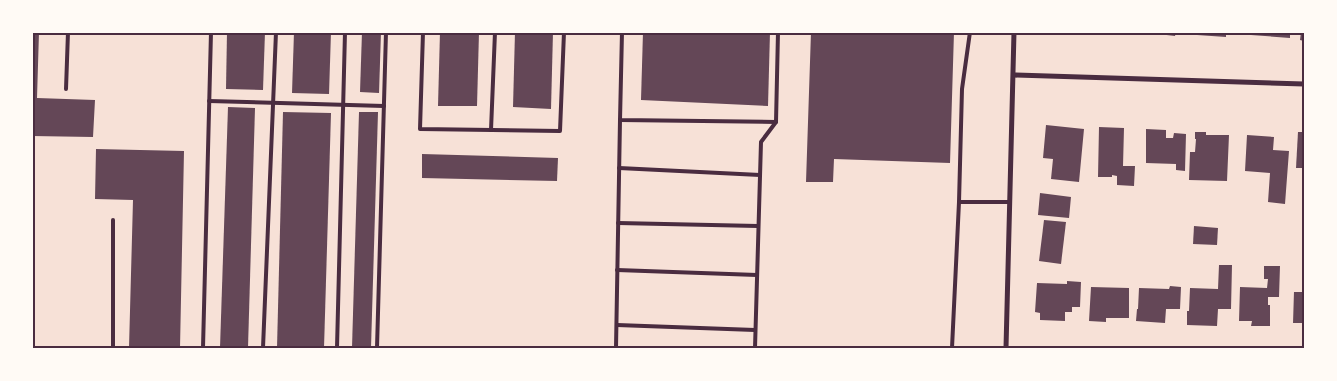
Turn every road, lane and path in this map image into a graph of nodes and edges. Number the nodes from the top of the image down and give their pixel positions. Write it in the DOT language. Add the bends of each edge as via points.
graph roads {
  1 [pos="68,32"];
  2 [pos="211,32"];
  3 [pos="276,32"];
  4 [pos="345,32"];
  5 [pos="386,32"];
  6 [pos="422,32"];
  7 [pos="495,32"];
  8 [pos="564,32"];
  9 [pos="622,32"];
  10 [pos="778,32"];
  11 [pos="970,32"];
  12 [pos="1014,32"];
  13 [pos="1014,74"];
  14 [pos="1304,84"];
  15 [pos="66,89"];
  16 [pos="209,101"];
  17 [pos="273,102"];
  18 [pos="343,105"];
  19 [pos="384,106"];
  20 [pos="620,120"];
  21 [pos="776,122"];
  22 [pos="492,130"];
  23 [pos="619,168"];
  24 [pos="760,175"];
  25 [pos="959,202"];
  26 [pos="1010,202"];
  27 [pos="113,220"];
  28 [pos="618,223"];
  29 [pos="758,226"];
  30 [pos="618,270"];
  31 [pos="757,275"];
  32 [pos="616,325"];
  33 [pos="755,330"];
  34 [pos="113,348"];
  35 [pos="203,348"];
  36 [pos="263,348"];
  37 [pos="337,348"];
  38 [pos="377,348"];
  39 [pos="616,348"];
  40 [pos="754,348"];
  41 [pos="952,348"];
  42 [pos="1006,348"];
  1 -- 15 [label="lane"];
  2 -- 16 [label="lane"];
  3 -- 17 [label="lane"];
  4 -- 18 [label="lane"];
  5 -- 19 [label="lane"];
  6 -- 22 [label="lane" via="420,130"];
  7 -- 22 [label="lane"];
  8 -- 22 [label="lane" via="560,131"];
  9 -- 20 [label="lane"];
  10 -- 21 [label="lane"];
  11 -- 25 [label="lane" via="962,89"];
  12 -- 13 [label="street"];
  13 -- 14 [label="street"];
  13 -- 26 [label="street"];
  16 -- 17 [label="lane"];
  16 -- 35 [label="lane"];
  17 -- 18 [label="lane"];
  17 -- 36 [label="lane"];
  18 -- 19 [label="lane"];
  18 -- 37 [label="lane"];
  19 -- 38 [label="lane"];
  20 -- 21 [label="lane"];
  20 -- 23 [label="lane"];
  21 -- 24 [label="lane" via="761,142"];
  23 -- 24 [label="lane"];
  23 -- 28 [label="lane"];
  24 -- 29 [label="lane"];
  25 -- 26 [label="lane"];
  25 -- 41 [label="lane"];
  26 -- 42 [label="street"];
  27 -- 34 [label="lane"];
  28 -- 29 [label="lane"];
  28 -- 30 [label="lane"];
  29 -- 31 [label="lane"];
  30 -- 31 [label="lane"];
  30 -- 32 [label="lane"];
  31 -- 33 [label="lane"];
  32 -- 33 [label="lane"];
  32 -- 39 [label="lane"];
  33 -- 40 [label="lane"];
}
